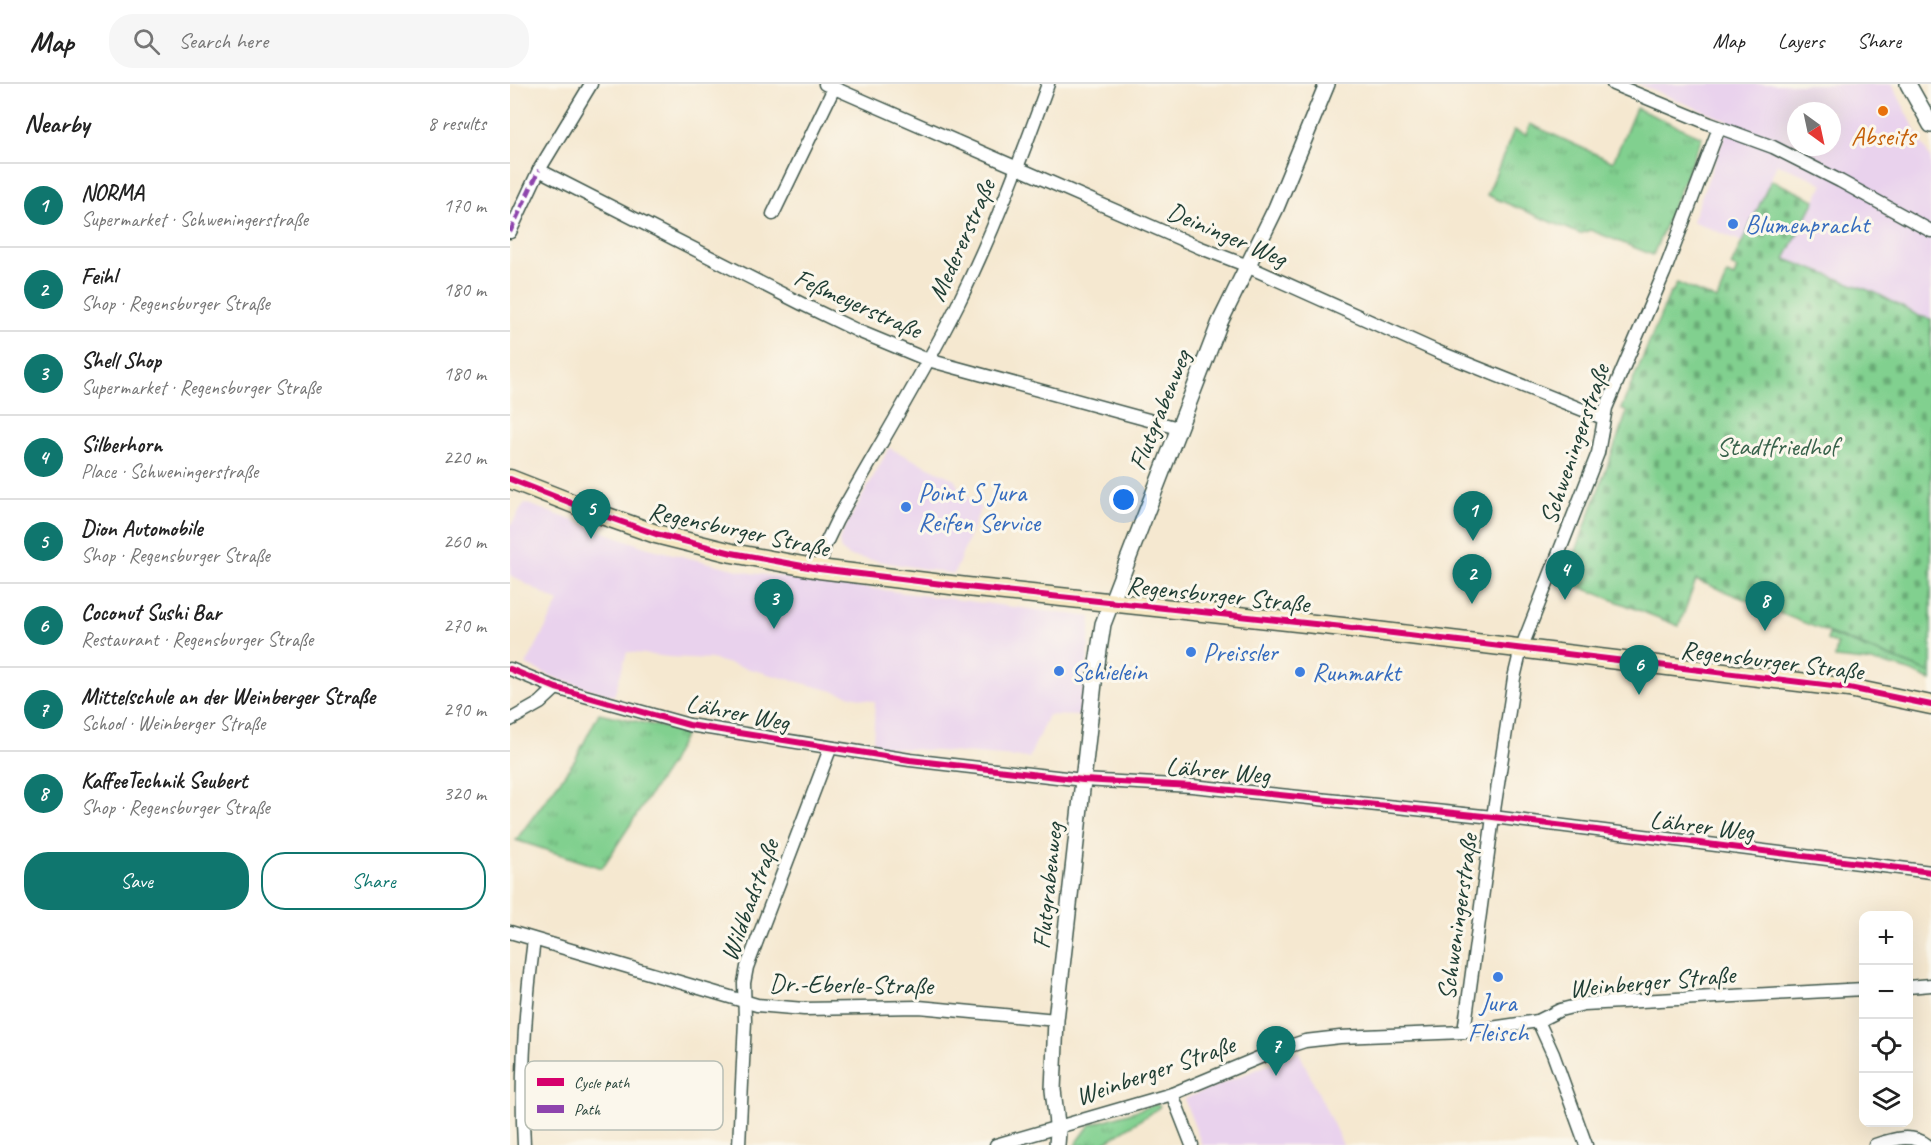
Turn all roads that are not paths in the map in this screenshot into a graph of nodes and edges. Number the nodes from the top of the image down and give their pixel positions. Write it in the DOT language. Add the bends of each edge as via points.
graph roads {
  1 [pos="591,84"];
  2 [pos="1048,84"];
  3 [pos="1327,84"];
  4 [pos="1613,84"];
  5 [pos="1908,84"];
  6 [pos="829,85"];
  7 [pos="1931,125"];
  8 [pos="1719,128"];
  9 [pos="1018,168"];
  10 [pos="539,170"];
  11 [pos="773,214"];
  12 [pos="1931,231"];
  13 [pos="510,232"];
  14 [pos="1248,267"];
  15 [pos="928,360"];
  16 [pos="1603,418"];
  17 [pos="1178,428"];
  18 [pos="510,479"];
  19 [pos="819,569"];
  20 [pos="1111,602"];
  21 [pos="1521,649"];
  22 [pos="510,669"];
  23 [pos="556,688"];
  24 [pos="1931,705"];
  25 [pos="510,720"];
  26 [pos="830,749"];
  27 [pos="1083,780"];
  28 [pos="1493,818"];
  29 [pos="1931,872"];
  30 [pos="510,932"];
  31 [pos="534,940"];
  32 [pos="1931,985"];
  33 [pos="1913,987"];
  34 [pos="1859,989"];
  35 [pos="744,1002"];
  36 [pos="1056,1020"];
  37 [pos="1538,1021"];
  38 [pos="1464,1032"];
  39 [pos="1172,1094"];
  40 [pos="1057,1127"];
  41 [pos="524,1145"];
  42 [pos="739,1145"];
  43 [pos="996,1145"];
  44 [pos="1057,1145"];
  45 [pos="1192,1145"];
  46 [pos="1586,1145"];
  47 [pos="1875,1145"];
  48 [pos="1927,1145"];
  1 -- 10 [label="street"];
  2 -- 9 [label="street, Medererstraße"];
  3 -- 14 [label="street, Flutgrabenweg"];
  4 -- 8 [label="street"];
  5 -- 7 [label="street"];
  6 -- 9 [label="street, Deininger Weg"];
  6 -- 11 [label="street, Deininger Weg"];
  8 -- 12 [label="street" via="1798,160"];
  8 -- 16 [label="street, Schweningerstraße"];
  9 -- 14 [label="street, Deininger Weg"];
  9 -- 15 [label="street, Medererstraße" via="958,304"];
  10 -- 13 [label="street"];
  10 -- 15 [label="street, Feßmeyerstraße" via="802,304"];
  14 -- 16 [label="street, Deininger Weg" via="1436,351"];
  14 -- 17 [label="street, Flutgrabenweg" via="1220,322"];
  15 -- 17 [label="street, Feßmeyerstraße"];
  15 -- 19 [label="street, Medererstraße" via="837,520"];
  16 -- 21 [label="street, Schweningerstraße" via="1598,453"];
  17 -- 20 [label="street, Flutgrabenweg"];
  18 -- 19 [label="main road, Regensburger Straße" via="656,534"];
  19 -- 20 [label="main road, Regensburger Straße"];
  20 -- 21 [label="main road, Regensburger Straße"];
  20 -- 27 [label="street, Flutgrabenweg" via="1098,651"];
  21 -- 24 [label="main road, Regensburger Straße" via="1849,688"];
  21 -- 28 [label="street, Schweningerstraße"];
  22 -- 23 [label="street, Lährer Weg"];
  23 -- 25 [label="street" via="540,703"];
  23 -- 26 [label="street, Lährer Weg" via="689,725"];
  26 -- 27 [label="street, Lährer Weg"];
  26 -- 35 [label="street, Wildbadstraße" via="747,967"];
  27 -- 28 [label="street, Lährer Weg" via="1192,786"];
  27 -- 36 [label="street, Flutgrabenweg"];
  28 -- 29 [label="street, Lährer Weg"];
  28 -- 38 [label="street, Schweningerstraße"];
  30 -- 31 [label="street, Dr.-Eberle-Straße"];
  31 -- 35 [label="street, Dr.-Eberle-Straße"];
  31 -- 41 [label="street" via="527,995"];
  32 -- 33 [label="street"];
  34 -- 37 [label="street, Weinberger Straße" via="1584,1004"];
  35 -- 36 [label="street, Dr.-Eberle-Straße" via="804,1009 928,1007"];
  35 -- 42 [label="street, Wildbadstraße"];
  36 -- 40 [label="street, Flutgrabenweg" via="1053,1090"];
  37 -- 38 [label="street, Weinberger Straße"];
  37 -- 46 [label="street"];
  38 -- 39 [label="street, Weinberger Straße" via="1305,1041"];
  39 -- 40 [label="street, Weinberger Straße"];
  39 -- 45 [label="street"];
  40 -- 43 [label="street, Weinberger Straße"];
  40 -- 44 [label="street, Flutgrabenweg"];
  47 -- 48 [label="street" via="1906,1137"];
}
